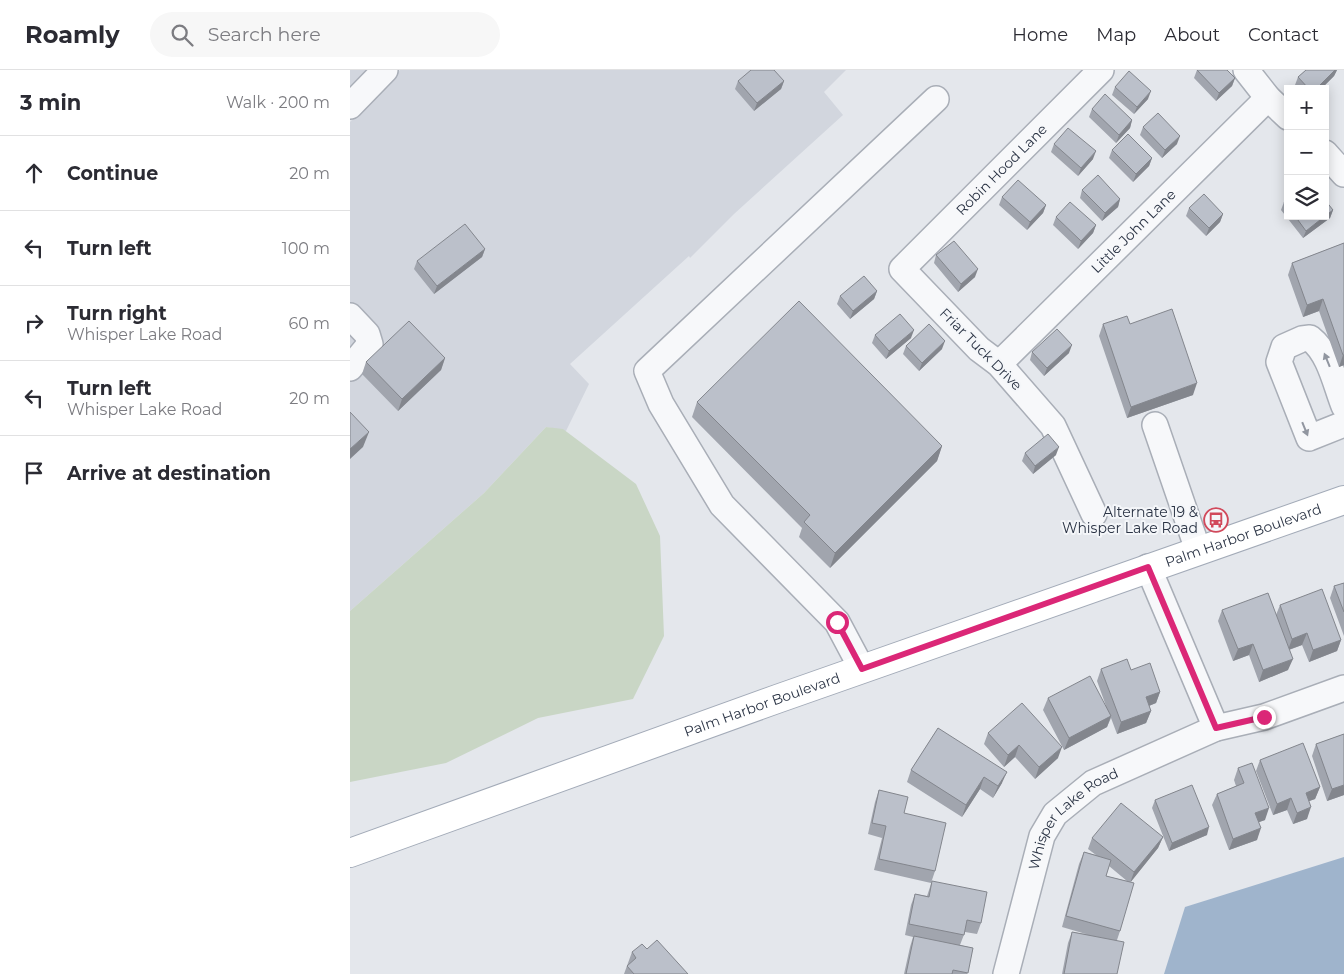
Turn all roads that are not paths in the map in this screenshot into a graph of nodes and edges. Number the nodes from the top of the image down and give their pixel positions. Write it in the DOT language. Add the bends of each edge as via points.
graph roads {
  1 [pos="385,70"];
  2 [pos="1101,70"];
  3 [pos="1246,70"];
  4 [pos="1268,98"];
  5 [pos="936,99"];
  6 [pos="350,106"];
  7 [pos="1284,113"];
  8 [pos="1329,157"];
  9 [pos="1344,174"];
  10 [pos="902,269"];
  11 [pos="350,316"];
  12 [pos="999,364"];
  13 [pos="350,368"];
  14 [pos="1344,406"];
  15 [pos="1344,424"];
  16 [pos="1155,425"];
  17 [pos="1344,500"];
  18 [pos="1094,514"];
  19 [pos="1198,550"];
  20 [pos="1148,567"];
  21 [pos="862,669"];
  22 [pos="1344,688"];
  23 [pos="1216,728"];
  24 [pos="350,853"];
  25 [pos="1006,974"];
  1 -- 6 [label="street"];
  2 -- 10 [label="street, Robin Hood Lane"];
  3 -- 4 [label="street"];
  4 -- 7 [label="street"];
  4 -- 12 [label="street, Little John Lane"];
  5 -- 21 [label="street" via="647,371 661,404 722,505 837,622"];
  8 -- 9 [label="street"];
  10 -- 12 [label="street, Friar Tuck Drive" via="979,349"];
  11 -- 13 [label="street" via="367,334 370,344"];
  12 -- 18 [label="street, Friar Tuck Drive" via="1054,426"];
  14 -- 15 [label="street, one-way" via="1320,347 1310,338 1284,347 1279,362 1309,438"];
  16 -- 19 [label="street"];
  17 -- 19 [label="main road, Palm Harbor Boulevard"];
  19 -- 20 [label="main road, Palm Harbor Boulevard"];
  20 -- 21 [label="main road, Palm Harbor Boulevard"];
  20 -- 23 [label="street"];
  21 -- 24 [label="main road, Palm Harbor Boulevard"];
  22 -- 23 [label="street, Whisper Lake Road" via="1264,717"];
  23 -- 25 [label="street, Whisper Lake Road" via="1093,783 1055,814 1042,836"];
}
